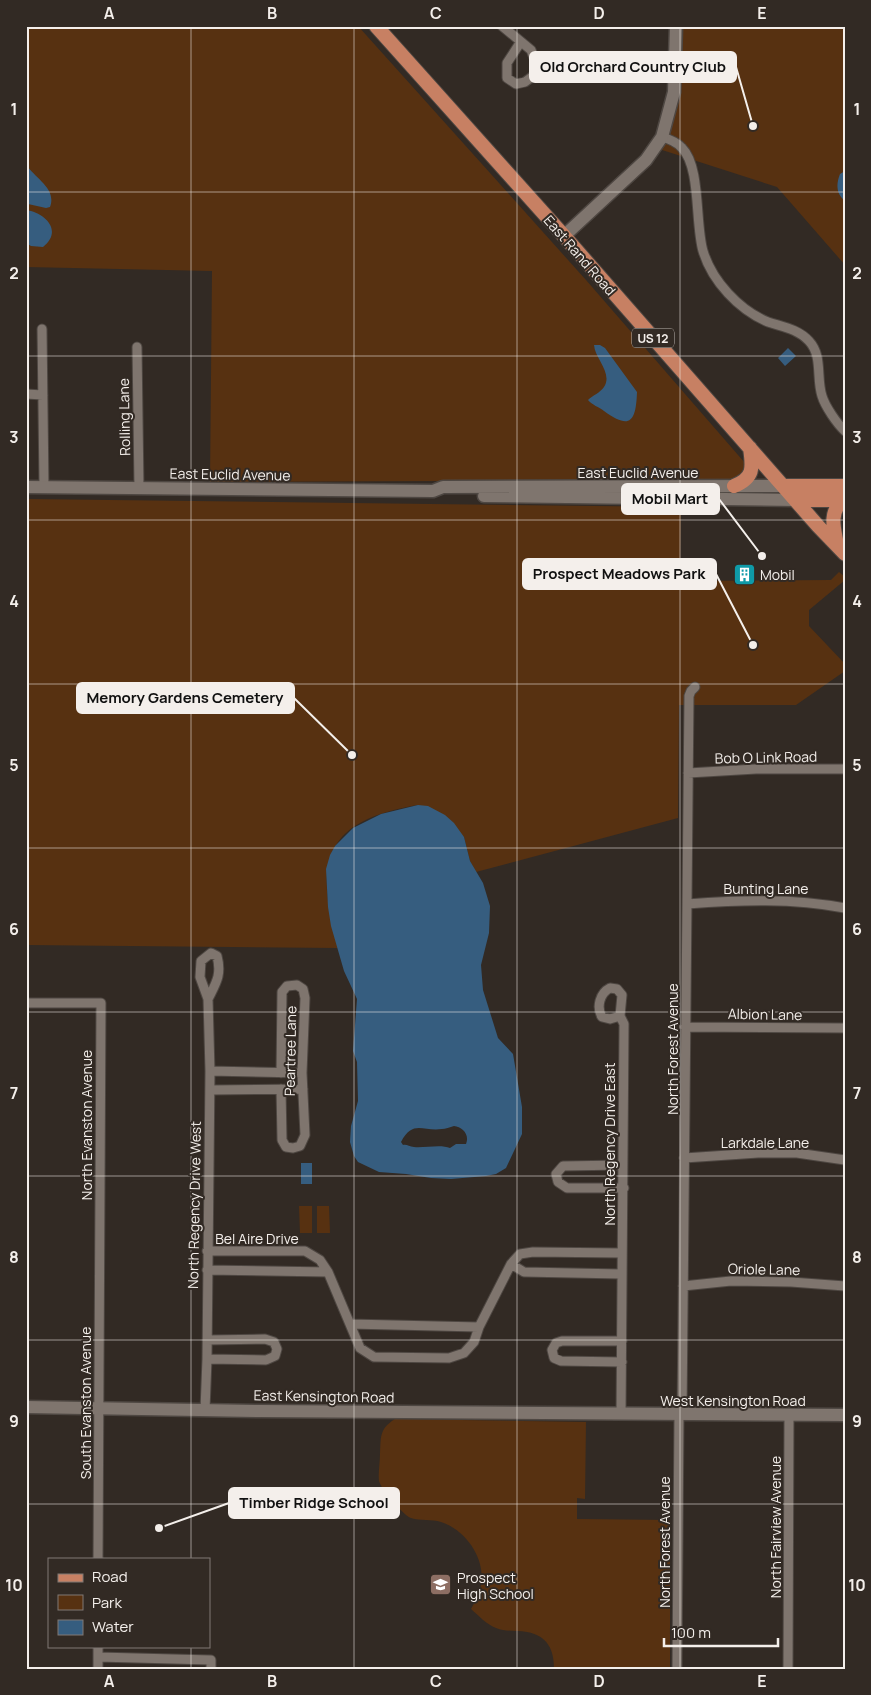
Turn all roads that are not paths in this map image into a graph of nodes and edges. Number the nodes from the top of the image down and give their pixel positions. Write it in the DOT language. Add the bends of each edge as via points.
graph roads {
  1 [pos="376,26"];
  2 [pos="502,26"];
  3 [pos="676,26"];
  4 [pos="520,43"];
  5 [pos="662,137"];
  6 [pos="564,236"];
  7 [pos="42,329"];
  8 [pos="137,347"];
  9 [pos="26,394"];
  10 [pos="43,395"];
  11 [pos="845,431"];
  12 [pos="750,448"];
  13 [pos="734,486"];
  14 [pos="783,486"];
  15 [pos="845,486"];
  16 [pos="26,487"];
  17 [pos="44,487"];
  18 [pos="139,488"];
  19 [pos="433,491"];
  20 [pos="796,500"];
  21 [pos="843,500"];
  22 [pos="841,550"];
  23 [pos="695,687"];
  24 [pos="845,769"];
  25 [pos="688,773"];
  26 [pos="686,904"];
  27 [pos="845,908"];
  28 [pos="208,1000"];
  29 [pos="26,1003"];
  30 [pos="620,1016"];
  31 [pos="686,1026"];
  32 [pos="845,1028"];
  33 [pos="210,1071"];
  34 [pos="282,1073"];
  35 [pos="302,1073"];
  36 [pos="303,1089"];
  37 [pos="210,1090"];
  38 [pos="281,1090"];
  39 [pos="684,1158"];
  40 [pos="845,1160"];
  41 [pos="622,1165"];
  42 [pos="624,1188"];
  43 [pos="100,1247"];
  44 [pos="207,1251"];
  45 [pos="622,1253"];
  46 [pos="511,1264"];
  47 [pos="207,1270"];
  48 [pos="328,1272"];
  49 [pos="621,1274"];
  50 [pos="683,1286"];
  51 [pos="845,1286"];
  52 [pos="350,1324"];
  53 [pos="479,1327"];
  54 [pos="207,1340"];
  55 [pos="622,1342"];
  56 [pos="207,1359"];
  57 [pos="622,1362"];
  58 [pos="26,1408"];
  59 [pos="99,1408"];
  60 [pos="205,1410"];
  61 [pos="621,1414"];
  62 [pos="681,1414"];
  63 [pos="789,1415"];
  64 [pos="845,1415"];
  65 [pos="98,1558"];
  66 [pos="98,1648"];
  67 [pos="98,1657"];
  68 [pos="211,1664"];
  69 [pos="98,1669"];
  70 [pos="677,1669"];
  71 [pos="788,1669"];
  1 -- 6 [label="main road, East Rand Road / US 12"];
  2 -- 4 [label="street"];
  3 -- 5 [label="main road" via="674,92"];
  4 -- 4 [label="street" via="507,62 507,78 516,84 537,73 531,50"];
  5 -- 6 [label="main road" via="646,160"];
  5 -- 11 [label="street" via="673,141 690,158 698,224 710,268 741,306 767,321 796,331 810,342 818,363 822,396"];
  6 -- 12 [label="main road, East Rand Road / US 12"];
  7 -- 10 [label="street"];
  8 -- 18 [label="street, Rolling Lane"];
  9 -- 10 [label="street"];
  10 -- 17 [label="street"];
  12 -- 13 [label="main road" via="752,470 743,482"];
  12 -- 14 [label="main road, East Rand Road / US 12"];
  13 -- 14 [label="main road, East Euclid Avenue"];
  13 -- 19 [label="main road, East Euclid Avenue" via="443,487"];
  14 -- 15 [label="main road"];
  14 -- 20 [label="main road, US 12"];
  16 -- 17 [label="main road, East Euclid Avenue"];
  17 -- 18 [label="main road, East Euclid Avenue"];
  18 -- 19 [label="main road, East Euclid Avenue"];
  19 -- 20 [label="main road, East Euclid Avenue" via="440,495"];
  20 -- 21 [label="main road"];
  20 -- 22 [label="main road, US 12"];
  21 -- 22 [label="main road" via="832,520"];
  23 -- 25 [label="street, North Forest Avenue" via="689,696"];
  24 -- 25 [label="street, Bob O Link Road"];
  25 -- 26 [label="street, North Forest Avenue"];
  26 -- 27 [label="street, Bunting Lane" via="775,900"];
  26 -- 31 [label="street, North Forest Avenue"];
  28 -- 33 [label="street, North Regency Drive West"];
  29 -- 43 [label="street, North Evanston Avenue" via="101,1003"];
  30 -- 41 [label="street, North Regency Drive East" via="624,1024"];
  31 -- 32 [label="street, Albion Lane"];
  31 -- 39 [label="street, North Forest Avenue"];
  33 -- 34 [label="street"];
  33 -- 37 [label="street, North Regency Drive West"];
  34 -- 35 [label="street"];
  34 -- 35 [label="street, Peartree Lane" via="282,992 287,986 297,985 303,989 305,998"];
  35 -- 36 [label="street, Peartree Lane"];
  36 -- 38 [label="street"];
  36 -- 38 [label="street, Peartree Lane" via="305,1135 300,1146 294,1148 286,1147 282,1140"];
  37 -- 38 [label="street"];
  37 -- 44 [label="street, North Regency Drive West"];
  39 -- 40 [label="street, Larkdale Lane" via="797,1153"];
  39 -- 50 [label="street, North Forest Avenue"];
  41 -- 42 [label="street, North Regency Drive East"];
  41 -- 42 [label="street" via="563,1166 556,1174 558,1182 567,1188"];
  42 -- 45 [label="street, North Regency Drive East"];
  43 -- 59 [label="street, South Evanston Avenue"];
  44 -- 47 [label="street, North Regency Drive West"];
  44 -- 48 [label="street, Bel Aire Drive" via="305,1251 320,1260"];
  45 -- 46 [label="street" via="532,1252 520,1254"];
  45 -- 49 [label="street, North Regency Drive East"];
  46 -- 49 [label="street" via="524,1272"];
  46 -- 53 [label="street, Bel Aire Drive"];
  47 -- 48 [label="street"];
  47 -- 54 [label="street, North Regency Drive West"];
  48 -- 52 [label="street, Bel Aire Drive"];
  49 -- 55 [label="street, North Regency Drive East"];
  50 -- 51 [label="street, Oriole Lane" via="731,1281"];
  50 -- 62 [label="street, North Forest Avenue"];
  52 -- 53 [label="street"];
  52 -- 53 [label="street, Bel Aire Drive" via="360,1348 374,1357 449,1358 464,1353 474,1342"];
  54 -- 56 [label="street, North Regency Drive West"];
  54 -- 56 [label="street" via="265,1340 274,1342 277,1349 275,1356 266,1360"];
  55 -- 57 [label="street, North Regency Drive East"];
  55 -- 57 [label="street" via="562,1341 556,1343 552,1350 554,1358 562,1361"];
  56 -- 60 [label="street, North Regency Drive West"];
  57 -- 61 [label="street, North Regency Drive East"];
  58 -- 59 [label="main road, East Kensington Road"];
  59 -- 60 [label="main road, East Kensington Road"];
  59 -- 65 [label="street, South Evanston Avenue"];
  60 -- 61 [label="main road, East Kensington Road"];
  61 -- 62 [label="main road, West Kensington Road"];
  62 -- 63 [label="main road, West Kensington Road"];
  62 -- 70 [label="street, North Forest Avenue"];
  63 -- 64 [label="main road, West Kensington Road"];
  63 -- 71 [label="street, North Fairview Avenue"];
  66 -- 67 [label="street"];
  67 -- 68 [label="street"];
  67 -- 69 [label="street"];
}
